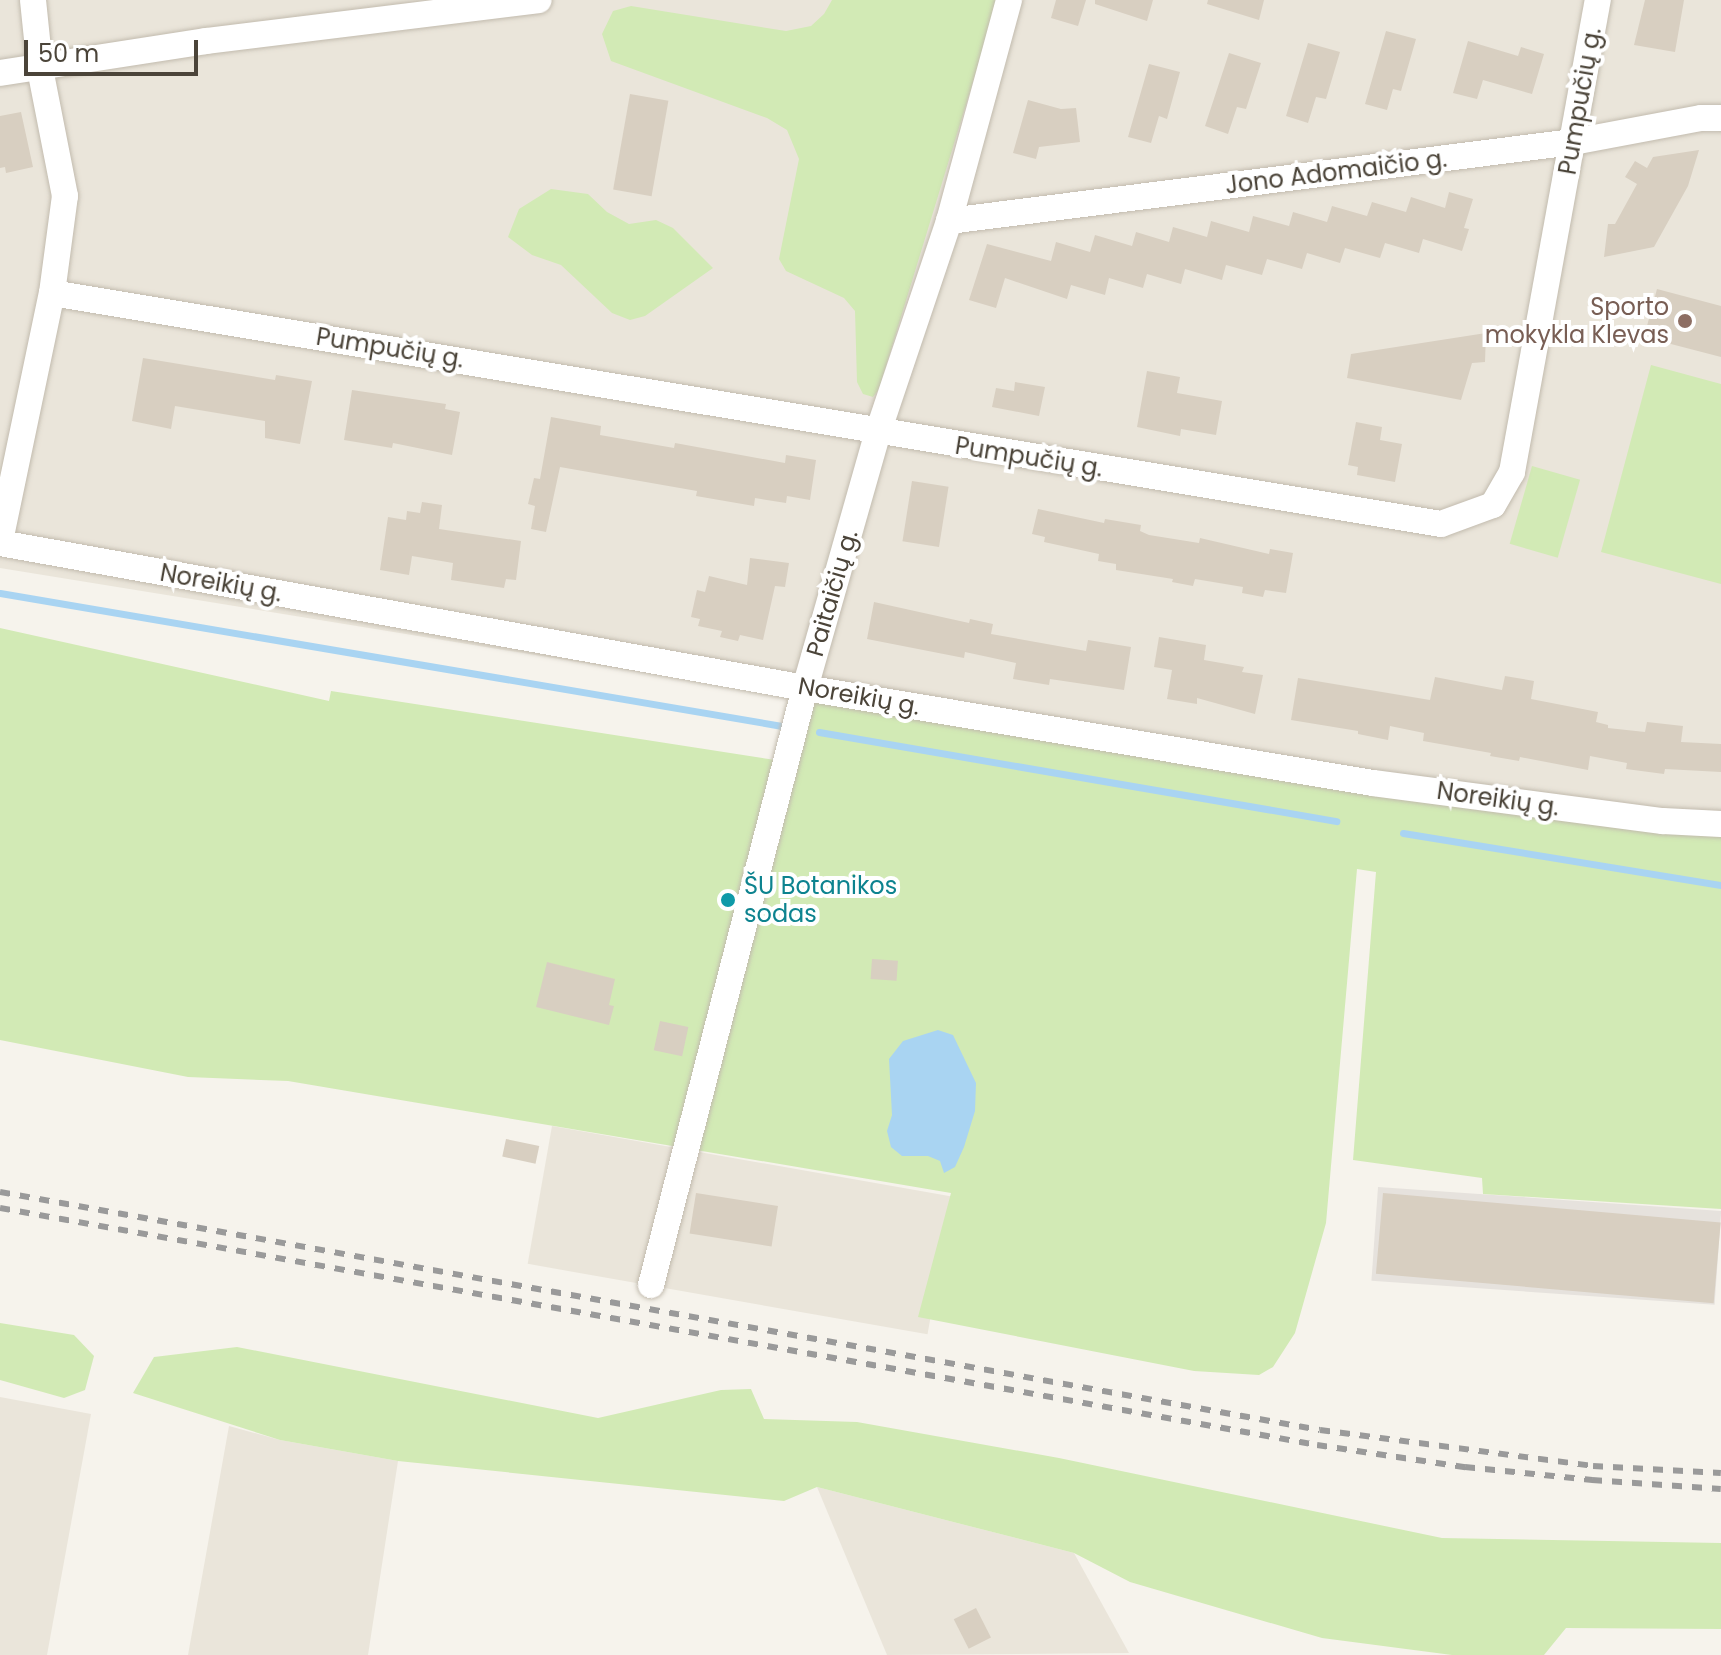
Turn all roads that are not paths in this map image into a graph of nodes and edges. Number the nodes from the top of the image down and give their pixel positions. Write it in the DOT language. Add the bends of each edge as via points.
graph roads {
  1 [pos="33,0"];
  2 [pos="538,0"];
  3 [pos="1009,0"];
  4 [pos="1598,0"];
  5 [pos="40,68"];
  6 [pos="0,73"];
  7 [pos="1721,118"];
  8 [pos="1573,142"];
  9 [pos="949,221"];
  10 [pos="52,293"];
  11 [pos="878,432"];
  12 [pos="0,542"];
  13 [pos="805,688"];
  14 [pos="1721,824"];
  15 [pos="651,1285"];
  1 -- 5 [label="street, Noreikių g."];
  2 -- 5 [label="street" via="206,41"];
  3 -- 9 [label="street, Paitaičių g."];
  4 -- 8 [label="street, Pumpučių g."];
  5 -- 6 [label="street"];
  5 -- 10 [label="street, Noreikių g." via="65,196"];
  7 -- 8 [label="street, Jono Adomaičio g."];
  8 -- 9 [label="street, Jono Adomaičio g."];
  8 -- 11 [label="street, Pumpučių g." via="1523,423 1512,472 1493,505 1441,524"];
  9 -- 11 [label="street, Paitaičių g."];
  10 -- 11 [label="street, Pumpučių g."];
  10 -- 12 [label="street, Noreikių g."];
  11 -- 13 [label="street, Paitaičių g."];
  12 -- 13 [label="street, Noreikių g."];
  13 -- 14 [label="street, Noreikių g." via="1373,783"];
  13 -- 15 [label="street, Paitaičių g."];
}
